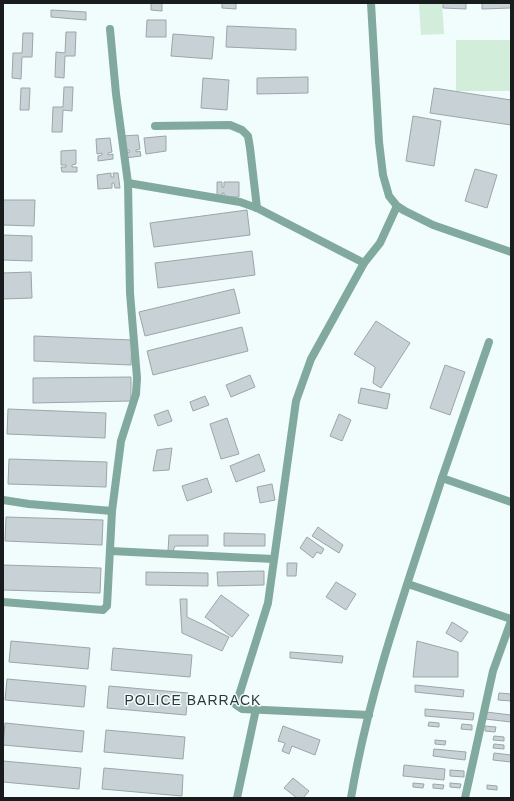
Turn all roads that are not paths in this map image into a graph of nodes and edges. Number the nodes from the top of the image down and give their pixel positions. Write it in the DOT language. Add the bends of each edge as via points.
graph roads {
  1 [pos="371,3"];
  2 [pos="110,29"];
  3 [pos="155,126"];
  4 [pos="128,183"];
  5 [pos="397,206"];
  6 [pos="257,208"];
  7 [pos="511,252"];
  8 [pos="364,262"];
  9 [pos="488,342"];
  10 [pos="442,478"];
  11 [pos="3,500"];
  12 [pos="511,502"];
  13 [pos="112,511"];
  14 [pos="111,551"];
  15 [pos="273,558"];
  16 [pos="408,584"];
  17 [pos="3,602"];
  18 [pos="511,620"];
  19 [pos="256,709"];
  20 [pos="369,714"];
  21 [pos="237,798"];
  22 [pos="351,798"];
  23 [pos="465,798"];
  1 -- 5 [label="street" via="382,175 389,196"];
  2 -- 4 [label="street"];
  3 -- 6 [label="street" via="230,125 242,130 248,136"];
  4 -- 6 [label="street" via="240,202"];
  4 -- 13 [label="street" via="130,293 137,378 136,394 121,441"];
  5 -- 7 [label="street" via="433,225"];
  5 -- 8 [label="street" via="380,243"];
  6 -- 8 [label="street"];
  8 -- 15 [label="street" via="311,359 296,400"];
  9 -- 10 [label="street"];
  10 -- 12 [label="street"];
  10 -- 16 [label="street"];
  11 -- 13 [label="street"];
  13 -- 14 [label="street"];
  14 -- 15 [label="street"];
  14 -- 17 [label="street" via="107,606 103,610"];
  15 -- 19 [label="street" via="268,603 236,705 242,709"];
  16 -- 18 [label="street"];
  16 -- 20 [label="street"];
  18 -- 23 [label="street" via="493,671"];
  19 -- 20 [label="street"];
  19 -- 21 [label="street"];
  20 -- 22 [label="street" via="358,754"];
}
